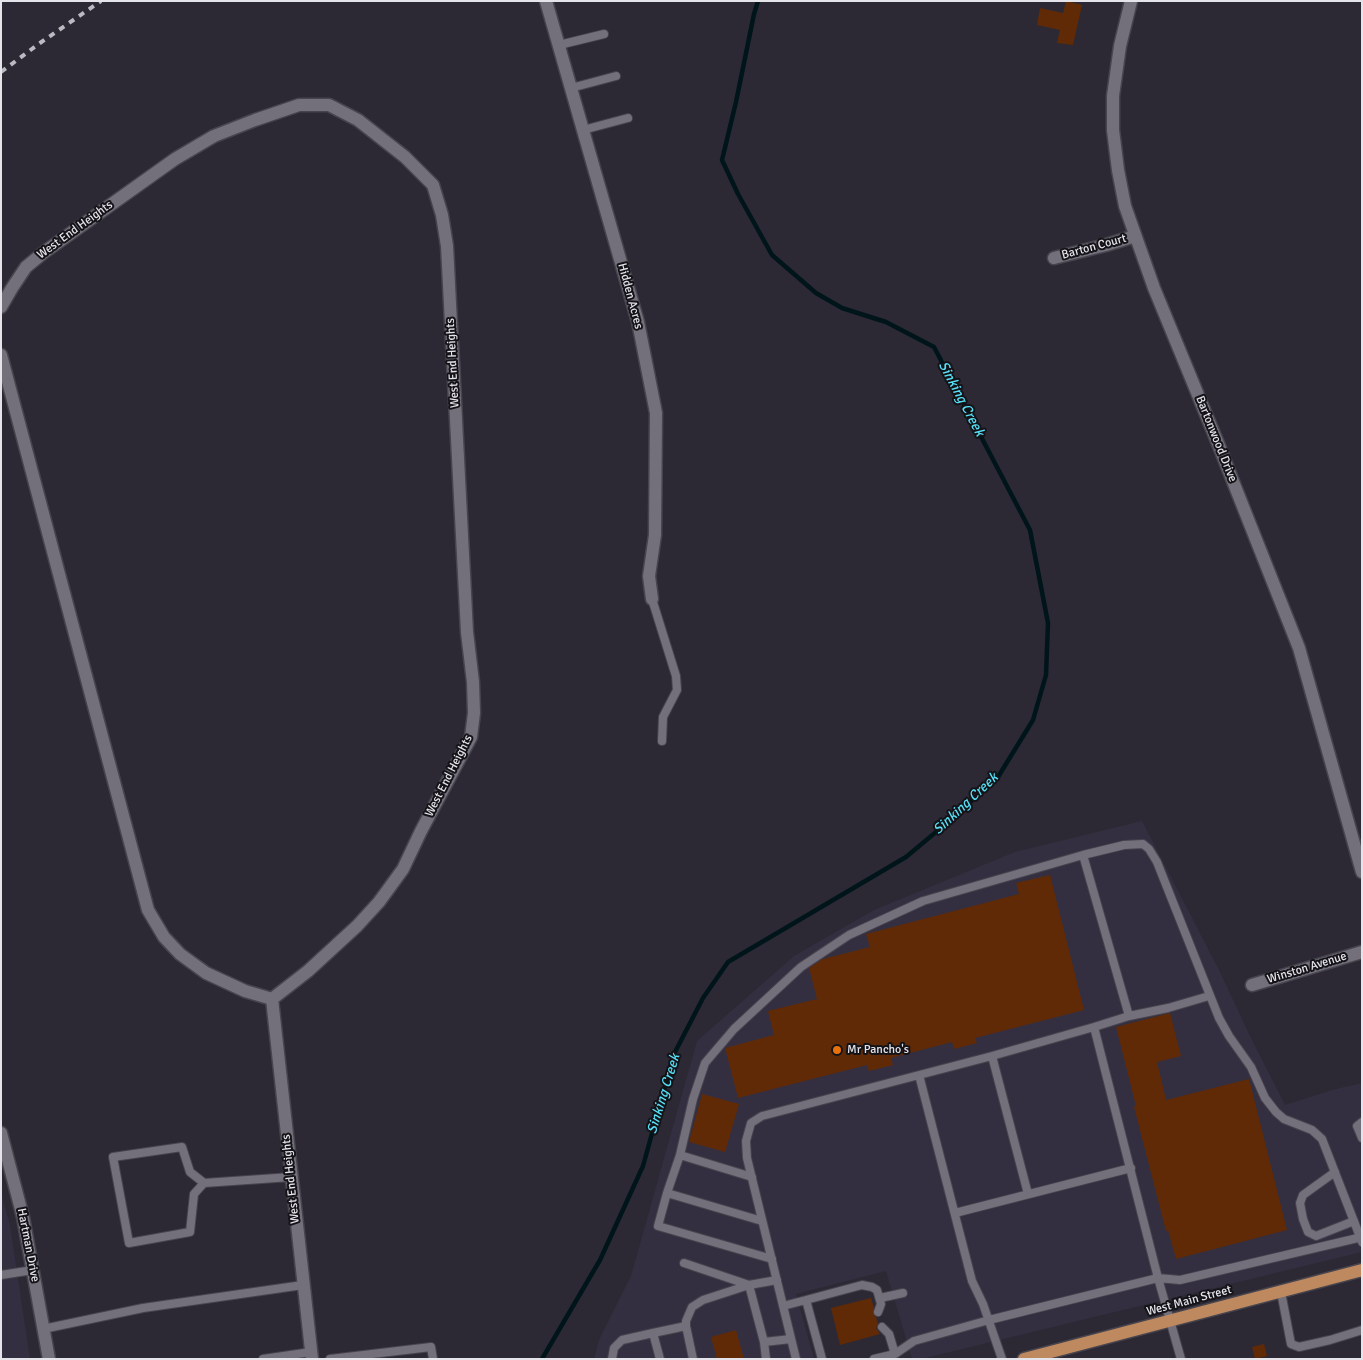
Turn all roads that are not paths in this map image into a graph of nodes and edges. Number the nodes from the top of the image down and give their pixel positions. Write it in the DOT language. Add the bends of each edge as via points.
graph roads {
  1 [pos="546,1"];
  2 [pos="1131,1"];
  3 [pos="604,34"];
  4 [pos="559,45"];
  5 [pos="616,76"];
  6 [pos="571,88"];
  7 [pos="628,118"];
  8 [pos="583,130"];
  9 [pos="1135,236"];
  10 [pos="1054,258"];
  11 [pos="1,307"];
  12 [pos="1,356"];
  13 [pos="652,600"];
  14 [pos="662,740"];
  15 [pos="1083,856"];
  16 [pos="1362,872"];
  17 [pos="1362,952"];
  18 [pos="1252,985"];
  19 [pos="1209,996"];
  20 [pos="272,999"];
  21 [pos="1129,1016"];
  22 [pos="1094,1027"];
  23 [pos="992,1056"];
  24 [pos="919,1075"];
  25 [pos="1362,1122"];
  26 [pos="1,1133"];
  27 [pos="1362,1138"];
  28 [pos="680,1155"];
  29 [pos="1131,1168"];
  30 [pos="1335,1172"];
  31 [pos="291,1177"];
  32 [pos="752,1177"];
  33 [pos="204,1183"];
  34 [pos="667,1193"];
  35 [pos="1028,1194"];
  36 [pos="954,1212"];
  37 [pos="762,1220"];
  38 [pos="1354,1220"];
  39 [pos="1361,1239"];
  40 [pos="772,1259"];
  41 [pos="684,1263"];
  42 [pos="33,1270"];
  43 [pos="1362,1270"];
  44 [pos="1,1275"];
  45 [pos="1158,1278"];
  46 [pos="777,1280"];
  47 [pos="304,1285"];
  48 [pos="749,1285"];
  49 [pos="1281,1292"];
  50 [pos="903,1293"];
  51 [pos="806,1300"];
  52 [pos="881,1301"];
  53 [pos="784,1306"];
  54 [pos="888,1310"];
  55 [pos="878,1312"];
  56 [pos="989,1320"];
  57 [pos="1171,1320"];
  58 [pos="892,1325"];
  59 [pos="686,1326"];
  60 [pos="882,1327"];
  61 [pos="43,1329"];
  62 [pos="1362,1330"];
  63 [pos="653,1333"];
  64 [pos="889,1334"];
  65 [pos="791,1339"];
  66 [pos="764,1342"];
  67 [pos="896,1354"];
  68 [pos="312,1355"];
  69 [pos="49,1359"];
  70 [pos="263,1359"];
  71 [pos="330,1359"];
  72 [pos="433,1359"];
  73 [pos="612,1359"];
  74 [pos="660,1359"];
  75 [pos="693,1359"];
  76 [pos="766,1359"];
  77 [pos="796,1359"];
  78 [pos="822,1359"];
  79 [pos="874,1359"];
  80 [pos="1002,1359"];
  81 [pos="1024,1359"];
  82 [pos="1182,1359"];
  1 -- 4 [label="street, Hidden Acres"];
  2 -- 9 [label="street, Bartonwood Drive" via="1113,96 1113,130 1125,206"];
  3 -- 4 [label="lane"];
  4 -- 6 [label="street, Hidden Acres"];
  5 -- 6 [label="lane"];
  6 -- 8 [label="street, Hidden Acres"];
  7 -- 8 [label="lane"];
  8 -- 13 [label="street, Hidden Acres" via="638,322 656,413 655,535 649,576"];
  9 -- 10 [label="street, Barton Court"];
  9 -- 16 [label="street, Bartonwood Drive" via="1299,648"];
  11 -- 20 [label="street, West End Heights" via="26,267 174,159 214,136 299,104 329,105 358,120 406,157 432,186 442,215 447,246 474,698 471,736 403,869 379,902 308,971"];
  12 -- 20 [label="street" via="148,910 164,937 206,973"];
  13 -- 14 [label="lane" via="676,676 677,690 663,717"];
  15 -- 19 [label="lane" via="1124,845 1143,844 1149,849"];
  15 -- 21 [label="lane"];
  15 -- 28 [label="lane" via="923,900 849,935 801,967 734,1029 705,1063"];
  17 -- 18 [label="street, Winston Avenue"];
  19 -- 21 [label="lane"];
  19 -- 30 [label="lane" via="1270,1105 1284,1119 1312,1130 1322,1139"];
  20 -- 31 [label="street, West End Heights"];
  21 -- 22 [label="lane"];
  22 -- 23 [label="lane"];
  22 -- 29 [label="lane"];
  23 -- 24 [label="lane"];
  23 -- 35 [label="lane"];
  24 -- 32 [label="lane" via="757,1119 751,1123 746,1140"];
  24 -- 36 [label="lane"];
  25 -- 27 [label="lane" via="1357,1126"];
  26 -- 42 [label="street, Hartman Drive"];
  28 -- 32 [label="lane"];
  28 -- 34 [label="lane"];
  29 -- 35 [label="lane"];
  29 -- 45 [label="lane"];
  30 -- 38 [label="lane"];
  30 -- 38 [label="lane" via="1303,1195 1300,1203 1308,1232 1316,1236"];
  31 -- 33 [label="lane"];
  31 -- 47 [label="street, West End Heights"];
  32 -- 37 [label="lane"];
  33 -- 33 [label="lane" via="190,1172 182,1147 113,1157 130,1243 190,1232 194,1194"];
  34 -- 37 [label="lane"];
  34 -- 40 [label="lane" via="658,1226"];
  35 -- 36 [label="lane"];
  36 -- 56 [label="lane" via="972,1281"];
  37 -- 40 [label="lane"];
  38 -- 39 [label="lane"];
  39 -- 45 [label="lane" via="1180,1280"];
  40 -- 46 [label="lane"];
  41 -- 48 [label="lane"];
  42 -- 44 [label="lane"];
  42 -- 61 [label="street, Hartman Drive"];
  43 -- 49 [label="main road, West Main Street"];
  45 -- 56 [label="lane"];
  45 -- 57 [label="lane"];
  46 -- 48 [label="lane"];
  46 -- 53 [label="lane"];
  47 -- 61 [label="lane" via="143,1308"];
  47 -- 68 [label="street, West End Heights"];
  48 -- 59 [label="lane" via="703,1300 692,1307"];
  48 -- 66 [label="lane"];
  49 -- 57 [label="main road, West Main Street"];
  49 -- 62 [label="lane" via="1291,1344 1299,1347"];
  50 -- 52 [label="lane"];
  51 -- 52 [label="lane" via="862,1285 877,1290"];
  51 -- 53 [label="lane"];
  51 -- 78 [label="lane"];
  52 -- 54 [label="lane"];
  52 -- 55 [label="lane"];
  53 -- 65 [label="lane"];
  56 -- 67 [label="lane" via="914,1340"];
  56 -- 80 [label="lane"];
  57 -- 81 [label="main road, West Main Street"];
  57 -- 82 [label="lane"];
  58 -- 64 [label="lane"];
  59 -- 63 [label="lane"];
  59 -- 75 [label="lane"];
  60 -- 64 [label="lane"];
  61 -- 69 [label="street, Hartman Drive"];
  63 -- 73 [label="lane" via="622,1340 614,1348"];
  63 -- 74 [label="lane"];
  64 -- 67 [label="lane"];
  65 -- 66 [label="lane"];
  65 -- 77 [label="lane"];
  66 -- 76 [label="lane"];
  67 -- 79 [label="lane"];
  68 -- 70 [label="lane"];
  71 -- 72 [label="lane" via="431,1347"];
}
